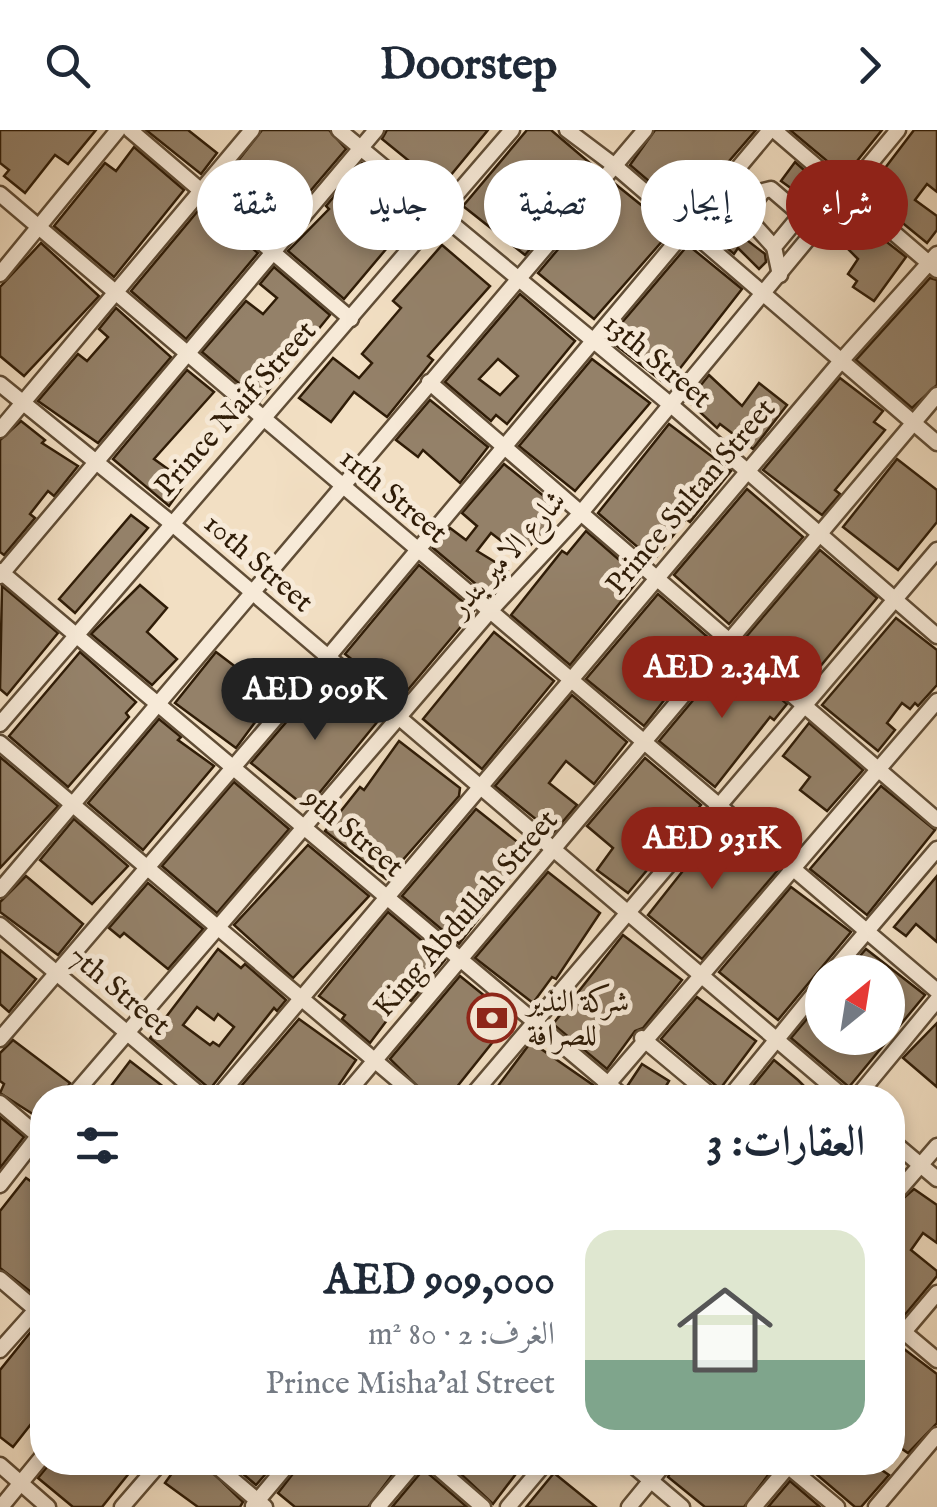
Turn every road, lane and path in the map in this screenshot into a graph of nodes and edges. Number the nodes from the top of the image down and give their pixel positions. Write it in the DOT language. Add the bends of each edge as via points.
graph roads {
  1 [pos="118,130"];
  2 [pos="130,130"];
  3 [pos="252,130"];
  4 [pos="340,130"];
  5 [pos="376,130"];
  6 [pos="512,130"];
  7 [pos="567,130"];
  8 [pos="644,130"];
  9 [pos="772,130"];
  10 [pos="898,130"];
  11 [pos="361,148"];
  12 [pos="225,160"];
  13 [pos="376,160"];
  14 [pos="606,160"];
  15 [pos="619,160"];
  16 [pos="746,160"];
  17 [pos="810,160"];
  18 [pos="874,160"];
  19 [pos="621,172"];
  20 [pos="197,187"];
  21 [pos="464,188"];
  22 [pos="641,190"];
  23 [pos="197,192"];
  24 [pos="0,194"];
  25 [pos="786,202"];
  26 [pos="37,229"];
  27 [pos="464,232"];
  28 [pos="786,232"];
  29 [pos="908,241"];
  30 [pos="774,247"];
  31 [pos="270,250"];
  32 [pos="412,250"];
  33 [pos="542,250"];
  34 [pos="670,250"];
  35 [pos="712,250"];
  36 [pos="800,250"];
  37 [pos="272,252"];
  38 [pos="934,263"];
  39 [pos="0,274"];
  40 [pos="780,275"];
  41 [pos="518,278"];
  42 [pos="765,293"];
  43 [pos="116,296"];
  44 [pos="352,318"];
  45 [pos="593,342"];
  46 [pos="186,357"];
  47 [pos="841,361"];
  48 [pos="430,382"];
  49 [pos="0,384"];
  50 [pos="937,395"];
  51 [pos="23,404"];
  52 [pos="671,405"];
  53 [pos="263,421"];
  54 [pos="914,422"];
  55 [pos="0,430"];
  56 [pos="937,443"];
  57 [pos="504,446"];
  58 [pos="97,463"];
  59 [pos="746,472"];
  60 [pos="340,485"];
  61 [pos="580,514"];
  62 [pos="170,522"];
  63 [pos="820,535"];
  64 [pos="415,549"];
  65 [pos="937,550"];
  66 [pos="1,573"];
  67 [pos="657,576"];
  68 [pos="252,593"];
  69 [pos="895,600"];
  70 [pos="491,610"];
  71 [pos="76,635"];
  72 [pos="937,636"];
  73 [pos="731,639"];
  74 [pos="328,658"];
  75 [pos="571,677"];
  76 [pos="937,700"];
  77 [pos="805,703"];
  78 [pos="158,704"];
  79 [pos="398,718"];
  80 [pos="0,724"];
  81 [pos="647,741"];
  82 [pos="0,743"];
  83 [pos="234,768"];
  84 [pos="877,770"];
  85 [pos="481,788"];
  86 [pos="72,804"];
  87 [pos="718,804"];
  88 [pos="937,820"];
  89 [pos="306,828"];
  90 [pos="937,849"];
  91 [pos="554,852"];
  92 [pos="148,867"];
  93 [pos="793,867"];
  94 [pos="0,890"];
  95 [pos="388,898"];
  96 [pos="626,909"];
  97 [pos="0,924"];
  98 [pos="220,928"];
  99 [pos="866,931"];
  100 [pos="846,955"];
  101 [pos="460,959"];
  102 [pos="701,972"];
  103 [pos="57,973"];
  104 [pos="937,991"];
  105 [pos="301,996"];
  106 [pos="937,1000"];
  107 [pos="805,1005"];
  108 [pos="534,1022"];
  109 [pos="125,1032"];
  110 [pos="642,1038"];
  111 [pos="778,1038"];
  112 [pos="0,1039"];
  113 [pos="377,1057"];
  114 [pos="608,1083"];
  115 [pos="82,1085"];
  116 [pos="188,1085"];
  117 [pos="228,1085"];
  118 [pos="353,1085"];
  119 [pos="406,1085"];
  120 [pos="481,1085"];
  121 [pos="610,1085"];
  122 [pos="698,1085"];
  123 [pos="740,1085"];
  124 [pos="830,1085"];
  125 [pos="867,1085"];
  126 [pos="0,1103"];
  127 [pos="30,1127"];
  128 [pos="937,1146"];
  129 [pos="30,1149"];
  130 [pos="905,1153"];
  131 [pos="920,1166"];
  132 [pos="937,1179"];
  133 [pos="905,1183"];
  134 [pos="0,1185"];
  135 [pos="0,1279"];
  136 [pos="937,1293"];
  137 [pos="30,1302"];
  138 [pos="30,1320"];
  139 [pos="905,1321"];
  140 [pos="905,1333"];
  141 [pos="0,1350"];
  142 [pos="937,1360"];
  143 [pos="937,1436"];
  144 [pos="0,1464"];
  145 [pos="30,1473"];
  146 [pos="150,1475"];
  147 [pos="226,1475"];
  148 [pos="280,1475"];
  149 [pos="405,1475"];
  150 [pos="446,1475"];
  151 [pos="535,1475"];
  152 [pos="644,1475"];
  153 [pos="656,1475"];
  154 [pos="781,1475"];
  155 [pos="802,1475"];
  156 [pos="651,1481"];
  157 [pos="22,1484"];
  158 [pos="883,1504"];
  159 [pos="258,1505"];
  160 [pos="0,1507"];
  161 [pos="48,1507"];
  162 [pos="122,1507"];
  163 [pos="378,1507"];
  164 [pos="484,1507"];
  165 [pos="508,1507"];
  166 [pos="628,1507"];
  167 [pos="682,1507"];
  168 [pos="754,1507"];
  169 [pos="837,1507"];
  1 -- 26 [label="street"];
  2 -- 20 [label="street"];
  3 -- 12 [label="street"];
  4 -- 11 [label="street, 13th Street"];
  5 -- 11 [label="street"];
  6 -- 21 [label="street, Prince Naif Street"];
  7 -- 14 [label="street"];
  8 -- 15 [label="street"];
  9 -- 16 [label="street"];
  9 -- 17 [label="street"];
  10 -- 18 [label="street, شارع الامير بندر"];
  11 -- 13 [label="street, 13th Street"];
  11 -- 37 [label="street"];
  19 -- 22 [label="street"];
  23 -- 43 [label="street"];
  24 -- 26 [label="street, 11th Street"];
  25 -- 30 [label="street" via="763,190 745,215"];
  26 -- 39 [label="street"];
  26 -- 43 [label="street, 11th Street"];
  27 -- 41 [label="street, 13th Street"];
  28 -- 30 [label="street"];
  29 -- 38 [label="street"];
  30 -- 40 [label="street"];
  31 -- 37 [label="street"];
  32 -- 44 [label="street, Prince Naif Street"];
  33 -- 41 [label="street"];
  34 -- 45 [label="street"];
  35 -- 42 [label="street"];
  36 -- 40 [label="street, شارع الامير بندر"];
  37 -- 44 [label="street"];
  37 -- 46 [label="street"];
  38 -- 47 [label="street, Prince Sultan Street"];
  40 -- 42 [label="street, شارع الامير بندر"];
  41 -- 45 [label="street, 13th Street"];
  41 -- 48 [label="street"];
  42 -- 47 [label="street"];
  42 -- 52 [label="street, شارع الامير بندر"];
  43 -- 46 [label="street, 11th Street"];
  43 -- 51 [label="street"];
  44 -- 53 [label="street, Prince Naif Street"];
  45 -- 52 [label="street, 13th Street"];
  45 -- 57 [label="street"];
  46 -- 53 [label="street, 11th Street"];
  46 -- 58 [label="street"];
  47 -- 54 [label="street"];
  47 -- 59 [label="street, Prince Sultan Street"];
  48 -- 57 [label="street"];
  48 -- 60 [label="street"];
  49 -- 51 [label="street, 10th Street"];
  50 -- 54 [label="street, King Abdullah Street"];
  51 -- 55 [label="street"];
  51 -- 58 [label="street, 10th Street"];
  52 -- 59 [label="street, 13th Street"];
  52 -- 61 [label="street, شارع الامير بندر"];
  53 -- 60 [label="street, 11th Street"];
  53 -- 62 [label="street, Prince Naif Street"];
  54 -- 56 [label="street"];
  54 -- 63 [label="street, King Abdullah Street"];
  57 -- 61 [label="street"];
  57 -- 64 [label="street"];
  58 -- 62 [label="street, 10th Street"];
  58 -- 66 [label="street"];
  59 -- 63 [label="street, 13th Street"];
  59 -- 67 [label="street, Prince Sultan Street"];
  60 -- 64 [label="street, 11th Street"];
  60 -- 68 [label="street"];
  61 -- 67 [label="street"];
  61 -- 70 [label="street, شارع الامير بندر"];
  62 -- 68 [label="street, 10th Street"];
  62 -- 71 [label="street, Prince Naif Street"];
  63 -- 69 [label="street, 13th Street"];
  63 -- 73 [label="street, King Abdullah Street"];
  64 -- 70 [label="street, 11th Street"];
  64 -- 74 [label="street"];
  65 -- 69 [label="street"];
  66 -- 71 [label="street, 9th Street"];
  67 -- 73 [label="street"];
  67 -- 75 [label="street, Prince Sultan Street"];
  68 -- 74 [label="street, 10th Street"];
  68 -- 78 [label="street"];
  69 -- 72 [label="street, 13th Street"];
  69 -- 77 [label="street"];
  70 -- 75 [label="street, 11th Street"];
  70 -- 79 [label="street, شارع الامير بندر"];
  71 -- 78 [label="street, 9th Street"];
  71 -- 80 [label="street, Prince Naif Street"];
  73 -- 77 [label="street"];
  73 -- 81 [label="street, King Abdullah Street"];
  74 -- 79 [label="street, 10th Street"];
  74 -- 83 [label="street"];
  75 -- 81 [label="street, 11th Street"];
  75 -- 85 [label="street, Prince Sultan Street"];
  76 -- 84 [label="street"];
  77 -- 84 [label="street"];
  77 -- 87 [label="street"];
  78 -- 83 [label="street, 9th Street"];
  78 -- 86 [label="street"];
  79 -- 85 [label="street, 10th Street"];
  79 -- 89 [label="street, شارع الامير بندر"];
  81 -- 87 [label="street, 11th Street"];
  81 -- 91 [label="street, King Abdullah Street"];
  82 -- 86 [label="street"];
  83 -- 89 [label="street, 9th Street"];
  83 -- 92 [label="street"];
  84 -- 88 [label="street"];
  84 -- 93 [label="street"];
  85 -- 91 [label="street, 10th Street"];
  85 -- 95 [label="street, Prince Sultan Street"];
  86 -- 92 [label="street"];
  86 -- 94 [label="street"];
  87 -- 93 [label="street, 11th Street"];
  87 -- 96 [label="street"];
  89 -- 95 [label="street, 9th Street"];
  89 -- 98 [label="street, شارع الامير بندر"];
  90 -- 99 [label="street"];
  91 -- 96 [label="street, 10th Street"];
  91 -- 101 [label="street, King Abdullah Street"];
  92 -- 98 [label="street"];
  92 -- 103 [label="street"];
  93 -- 99 [label="street, 11th Street"];
  93 -- 102 [label="street"];
  95 -- 101 [label="street, 9th Street"];
  95 -- 105 [label="street, Prince Sultan Street"];
  96 -- 102 [label="street, 10th Street"];
  96 -- 108 [label="street"];
  97 -- 103 [label="street, 7th Street"];
  98 -- 105 [label="street"];
  98 -- 109 [label="street, شارع الامير بندر"];
  99 -- 100 [label="street"];
  99 -- 104 [label="street, 11th Street"];
  101 -- 108 [label="street, 9th Street"];
  101 -- 113 [label="street, King Abdullah Street"];
  102 -- 110 [label="street"];
  102 -- 111 [label="street, 10th Street"];
  103 -- 109 [label="street, 7th Street"];
  103 -- 112 [label="street"];
  105 -- 113 [label="street"];
  105 -- 117 [label="street, Prince Sultan Street"];
  106 -- 125 [label="street"];
  107 -- 111 [label="street"];
  108 -- 114 [label="street, 9th Street"];
  108 -- 120 [label="street"];
  109 -- 115 [label="street, شارع الامير بندر"];
  109 -- 116 [label="street, 7th Street"];
  110 -- 114 [label="street"];
  110 -- 122 [label="street"];
  111 -- 123 [label="street"];
  111 -- 124 [label="street, 10th Street"];
  113 -- 118 [label="street, King Abdullah Street"];
  113 -- 119 [label="street"];
  114 -- 121 [label="street, 9th Street"];
  126 -- 127 [label="street"];
  128 -- 131 [label="street"];
  129 -- 134 [label="street"];
  130 -- 131 [label="street"];
  131 -- 132 [label="street"];
  131 -- 133 [label="street"];
  135 -- 137 [label="street"];
  136 -- 139 [label="street"];
  138 -- 141 [label="street"];
  140 -- 142 [label="street"];
  143 -- 158 [label="street"];
  144 -- 157 [label="street"];
  145 -- 157 [label="street"];
  146 -- 162 [label="street"];
  147 -- 159 [label="street"];
  148 -- 159 [label="street"];
  149 -- 163 [label="street"];
  150 -- 164 [label="street"];
  151 -- 165 [label="street"];
  152 -- 156 [label="street"];
  153 -- 156 [label="street"];
  154 -- 168 [label="street"];
  155 -- 169 [label="street"];
  156 -- 166 [label="street"];
  156 -- 167 [label="street"];
  157 -- 160 [label="street"];
  157 -- 161 [label="street"];
}
